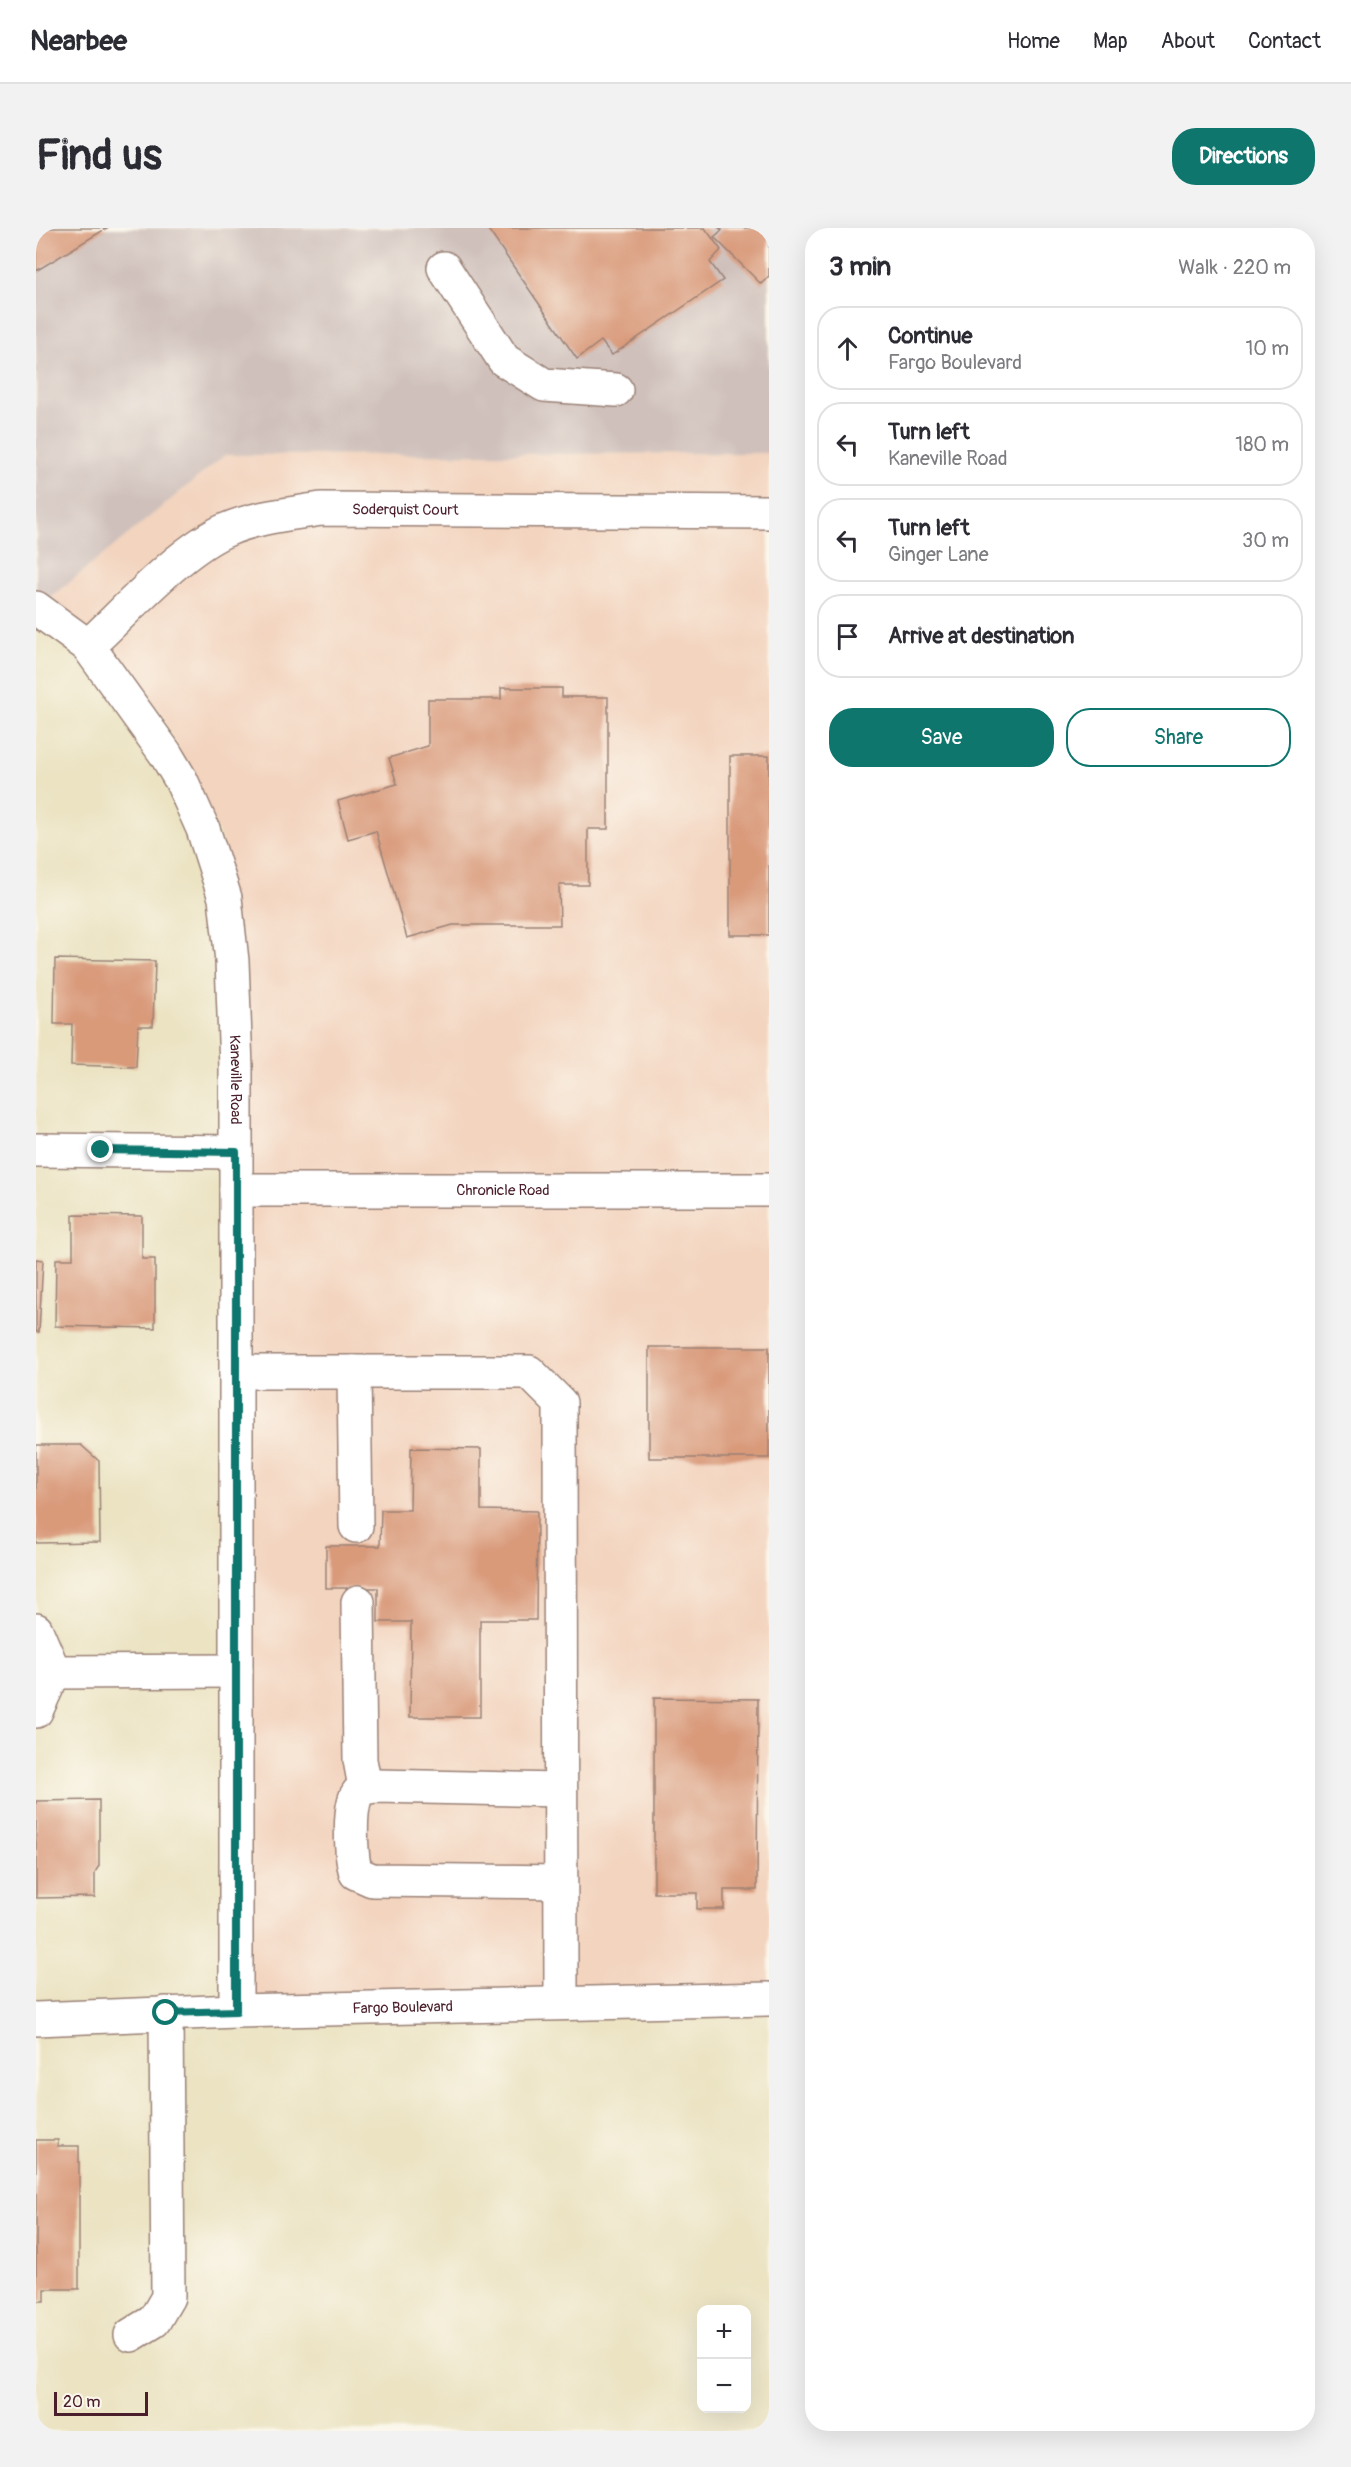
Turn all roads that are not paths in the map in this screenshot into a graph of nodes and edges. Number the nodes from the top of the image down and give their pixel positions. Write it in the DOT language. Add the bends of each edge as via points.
graph roads {
  1 [pos="444,268"];
  2 [pos="616,390"];
  3 [pos="769,512"];
  4 [pos="36,608"];
  5 [pos="88,646"];
  6 [pos="36,1150"];
  7 [pos="236,1152"];
  8 [pos="236,1190"];
  9 [pos="769,1190"];
  10 [pos="236,1372"];
  11 [pos="354,1372"];
  12 [pos="356,1526"];
  13 [pos="358,1602"];
  14 [pos="36,1630"];
  15 [pos="236,1671"];
  16 [pos="54,1672"];
  17 [pos="36,1712"];
  18 [pos="364,1787"];
  19 [pos="560,1790"];
  20 [pos="560,1882"];
  21 [pos="769,1999"];
  22 [pos="561,2003"];
  23 [pos="236,2011"];
  24 [pos="166,2013"];
  25 [pos="36,2019"];
  26 [pos="130,2335"];
  1 -- 2 [label="main road" via="504,360 543,385"];
  3 -- 5 [label="main road, Soderquist Court" via="321,509 267,518 226,530 188,552"];
  4 -- 5 [label="main road, Kaneville Road"];
  5 -- 7 [label="main road, Kaneville Road" via="181,780 225,898 232,961"];
  6 -- 7 [label="main road"];
  7 -- 8 [label="main road, Kaneville Road"];
  8 -- 9 [label="main road, Chronicle Road"];
  8 -- 10 [label="main road, Kaneville Road"];
  10 -- 11 [label="main road"];
  10 -- 15 [label="main road, Kaneville Road"];
  11 -- 12 [label="main road"];
  11 -- 19 [label="main road" via="529,1372 560,1403"];
  13 -- 18 [label="main road"];
  14 -- 16 [label="main road"];
  15 -- 16 [label="main road"];
  15 -- 23 [label="main road, Kaneville Road"];
  16 -- 17 [label="main road"];
  18 -- 19 [label="main road"];
  18 -- 20 [label="main road" via="352,1803 352,1863 356,1873 385,1881"];
  19 -- 20 [label="main road"];
  20 -- 22 [label="main road"];
  21 -- 22 [label="main road, Fargo Boulevard"];
  22 -- 23 [label="main road, Fargo Boulevard"];
  23 -- 24 [label="main road, Fargo Boulevard"];
  24 -- 25 [label="main road, Fargo Boulevard"];
  24 -- 26 [label="main road" via="168,2297 154,2321"];
}
